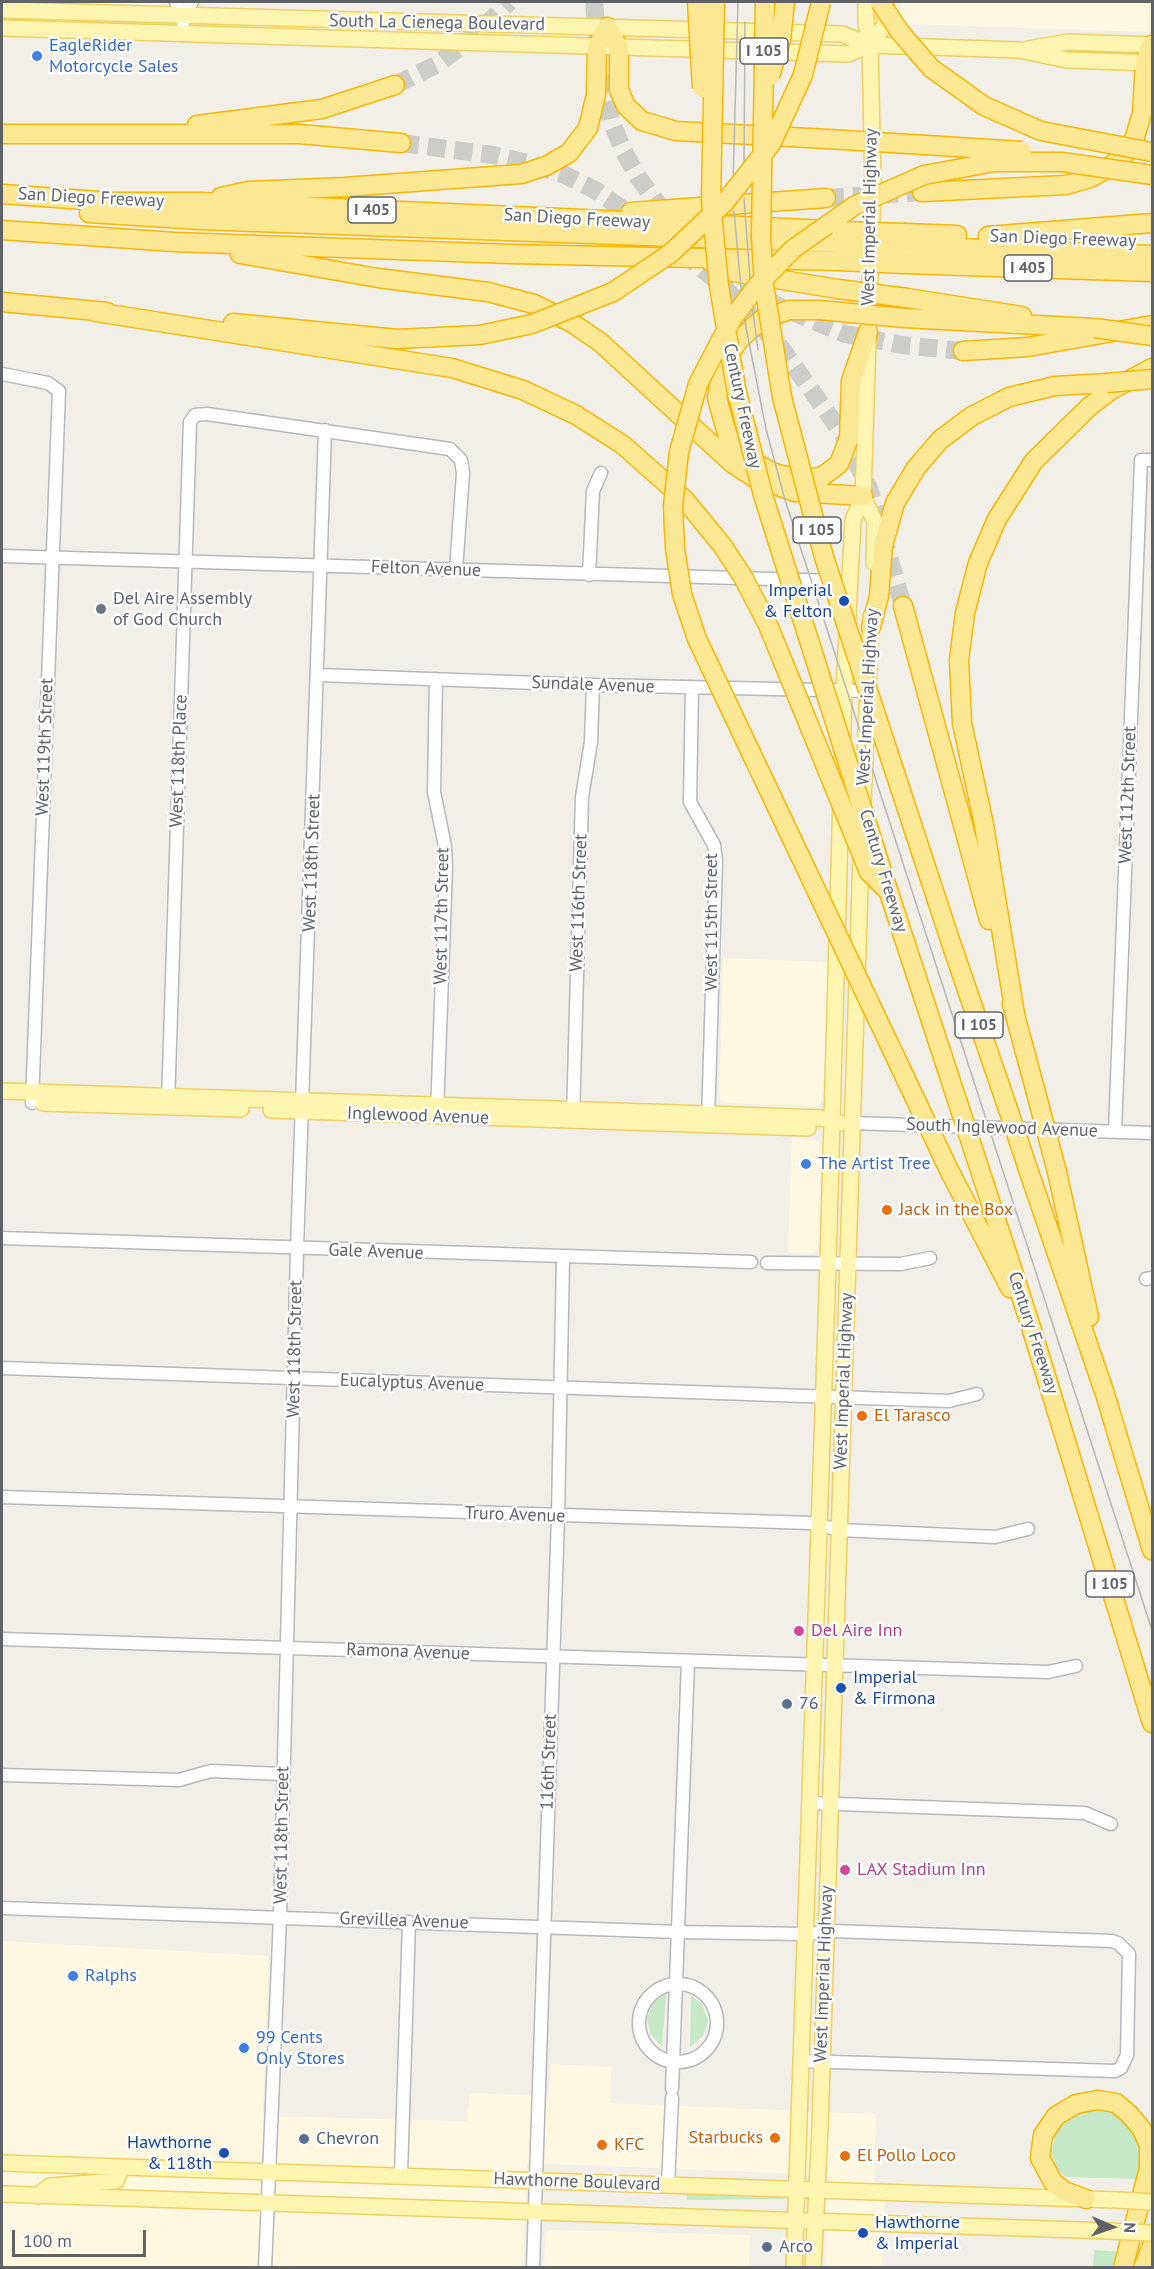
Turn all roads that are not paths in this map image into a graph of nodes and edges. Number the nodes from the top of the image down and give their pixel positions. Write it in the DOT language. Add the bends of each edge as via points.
graph roads {
  1 [pos="192,2"];
  2 [pos="697,2"];
  3 [pos="715,2"];
  4 [pos="765,2"];
  5 [pos="785,2"];
  6 [pos="821,2"];
  7 [pos="866,2"];
  8 [pos="880,2"];
  9 [pos="886,2"];
  10 [pos="180,9"];
  11 [pos="2,10"];
  12 [pos="607,27"];
  13 [pos="2,28"];
  14 [pos="183,35"];
  15 [pos="870,45"];
  16 [pos="597,47"];
  17 [pos="619,48"];
  18 [pos="1151,53"];
  19 [pos="395,85"];
  20 [pos="763,101"];
  21 [pos="2,134"];
  22 [pos="133,134"];
  23 [pos="401,143"];
  24 [pos="1152,152"];
  25 [pos="1152,158"];
  26 [pos="1152,175"];
  27 [pos="922,192"];
  28 [pos="2,194"];
  29 [pos="826,198"];
  30 [pos="711,201"];
  31 [pos="199,202"];
  32 [pos="2,206"];
  33 [pos="2,217"];
  34 [pos="545,218"];
  35 [pos="1152,224"];
  36 [pos="2,230"];
  37 [pos="988,236"];
  38 [pos="174,242"];
  39 [pos="1152,242"];
  40 [pos="840,245"];
  41 [pos="904,247"];
  42 [pos="1152,255"];
  43 [pos="698,259"];
  44 [pos="1152,273"];
  45 [pos="2,302"];
  46 [pos="96,312"];
  47 [pos="1152,325"];
  48 [pos="1095,328"];
  49 [pos="868,332"];
  50 [pos="1152,336"];
  51 [pos="963,351"];
  52 [pos="1152,368"];
  53 [pos="2,374"];
  54 [pos="1152,379"];
  55 [pos="325,430"];
  56 [pos="1147,460"];
  57 [pos="601,473"];
  58 [pos="863,496"];
  59 [pos="2,556"];
  60 [pos="51,558"];
  61 [pos="186,562"];
  62 [pos="321,566"];
  63 [pos="456,570"];
  64 [pos="589,575"];
  65 [pos="850,581"];
  66 [pos="903,606"];
  67 [pos="871,627"];
  68 [pos="319,675"];
  69 [pos="436,679"];
  70 [pos="593,685"];
  71 [pos="692,688"];
  72 [pos="844,690"];
  73 [pos="867,691"];
  74 [pos="889,893"];
  75 [pos="1015,1014"];
  76 [pos="2,1092"];
  77 [pos="32,1098"];
  78 [pos="2,1102"];
  79 [pos="168,1102"];
  80 [pos="302,1107"];
  81 [pos="437,1111"];
  82 [pos="573,1116"];
  83 [pos="708,1120"];
  84 [pos="833,1123"];
  85 [pos="852,1123"];
  86 [pos="1115,1131"];
  87 [pos="1152,1133"];
  88 [pos="2,1238"];
  89 [pos="297,1249"];
  90 [pos="563,1258"];
  91 [pos="930,1258"];
  92 [pos="751,1262"];
  93 [pos="767,1263"];
  94 [pos="847,1263"];
  95 [pos="828,1264"];
  96 [pos="1031,1327"];
  97 [pos="2,1368"];
  98 [pos="294,1379"];
  99 [pos="562,1388"];
  100 [pos="977,1394"];
  101 [pos="1105,1394"];
  102 [pos="823,1395"];
  103 [pos="843,1397"];
  104 [pos="2,1497"];
  105 [pos="291,1506"];
  106 [pos="558,1516"];
  107 [pos="820,1526"];
  108 [pos="1028,1529"];
  109 [pos="839,1530"];
  110 [pos="1152,1550"];
  111 [pos="2,1638"];
  112 [pos="287,1648"];
  113 [pos="553,1656"];
  114 [pos="688,1661"];
  115 [pos="814,1663"];
  116 [pos="834,1664"];
  117 [pos="1076,1666"];
  118 [pos="1152,1723"];
  119 [pos="282,1774"];
  120 [pos="2,1775"];
  121 [pos="810,1803"];
  122 [pos="830,1805"];
  123 [pos="1111,1824"];
  124 [pos="2,1908"];
  125 [pos="280,1917"];
  126 [pos="409,1922"];
  127 [pos="543,1926"];
  128 [pos="678,1932"];
  129 [pos="826,1932"];
  130 [pos="806,1934"];
  131 [pos="676,1984"];
  132 [pos="802,2061"];
  133 [pos="822,2061"];
  134 [pos="673,2062"];
  135 [pos="2,2163"];
  136 [pos="122,2167"];
  137 [pos="268,2171"];
  138 [pos="401,2175"];
  139 [pos="536,2181"];
  140 [pos="668,2185"];
  141 [pos="797,2188"];
  142 [pos="817,2190"];
  143 [pos="2,2194"];
  144 [pos="37,2196"];
  145 [pos="1086,2199"];
  146 [pos="1152,2202"];
  147 [pos="267,2203"];
  148 [pos="535,2212"];
  149 [pos="795,2220"];
  150 [pos="816,2220"];
  151 [pos="1152,2233"];
  152 [pos="1152,2246"];
  153 [pos="265,2268"];
  154 [pos="533,2268"];
  155 [pos="794,2268"];
  156 [pos="813,2268"];
  157 [pos="1123,2268"];
  158 [pos="1143,2268"];
  1 -- 10 [label="street"];
  2 -- 30 [label="highway, bridge"];
  3 -- 30 [label="highway, Century Freeway / I 105, bridge"];
  4 -- 20 [label="highway, I 105, bridge"];
  5 -- 20 [label="highway, bridge" via="781,40"];
  6 -- 46 [label="highway, bridge" via="803,75 771,144 725,202 671,253 613,292 532,324 451,338 397,339"];
  7 -- 15 [label="main road, West Imperial Highway"];
  8 -- 24 [label="highway, bridge" via="931,68 984,106 1041,131"];
  9 -- 15 [label="main road" via="885,25"];
  10 -- 11 [label="main road, South La Cienega Boulevard"];
  10 -- 12 [label="main road, South La Cienega Boulevard"];
  10 -- 14 [label="street"];
  12 -- 15 [label="main road, South La Cienega Boulevard" via="847,35"];
  12 -- 16 [label="highway"];
  12 -- 17 [label="highway"];
  13 -- 14 [label="main road, South La Cienega Boulevard"];
  14 -- 16 [label="main road, South La Cienega Boulevard"];
  15 -- 17 [label="main road, South La Cienega Boulevard" via="848,54"];
  15 -- 18 [label="main road, South La Cienega Boulevard" via="1019,50 1068,42"];
  15 -- 49 [label="main road, West Imperial Highway" via="873,183"];
  16 -- 17 [label="main road, South La Cienega Boulevard"];
  16 -- 31 [label="highway" via="596,95 584,136 569,153 534,171 248,191"];
  17 -- 25 [label="highway, bridge" via="617,80 622,99 633,115 651,126 676,131"];
  18 -- 27 [label="highway" via="1135,137 1122,158 1103,171 1065,185"];
  19 -- 22 [label="highway" via="322,110"];
  20 -- 101 [label="highway, I 105, bridge" via="764,285 782,397 824,557"];
  21 -- 22 [label="highway"];
  22 -- 23 [label="highway" via="336,135"];
  26 -- 96 [label="highway, bridge" via="1062,162 995,162 924,175 830,220 787,255 732,319 698,384 679,452 673,506 682,594 697,639 948,1170"];
  28 -- 31 [label="highway, San Diego Freeway / I 405" via="112,202"];
  29 -- 34 [label="highway"];
  30 -- 74 [label="highway, Century Freeway / I 105, bridge" via="730,358 754,467"];
  31 -- 34 [label="highway, San Diego Freeway / I 405"];
  32 -- 40 [label="highway" via="200,220"];
  33 -- 43 [label="highway" via="228,233 672,246"];
  34 -- 40 [label="highway, San Diego Freeway / I 405"];
  35 -- 37 [label="highway"];
  36 -- 38 [label="highway, San Diego Freeway / I 405"];
  37 -- 39 [label="highway, San Diego Freeway / I 405"];
  37 -- 41 [label="highway, San Diego Freeway / I 405"];
  38 -- 43 [label="highway, San Diego Freeway / I 405"];
  38 -- 58 [label="highway" via="378,278 488,292 534,304 600,342 732,464 753,477 795,492"];
  40 -- 41 [label="highway, San Diego Freeway / I 405, bridge"];
  40 -- 41 [label="highway, San Diego Freeway / I 405, bridge"];
  40 -- 43 [label="highway, San Diego Freeway / I 405"];
  41 -- 42 [label="highway"];
  41 -- 44 [label="highway, San Diego Freeway / I 405"];
  43 -- 48 [label="highway, bridge" via="733,272"];
  45 -- 46 [label="highway"];
  46 -- 74 [label="highway, bridge" via="475,373 549,401 623,445 684,499 727,552 757,602 869,872"];
  47 -- 51 [label="highway" via="1028,347"];
  48 -- 49 [label="highway, bridge" via="953,323 820,310 789,310 761,320 738,340 722,367 717,398 727,434 744,456 770,471 809,479 823,476 839,464 849,438 851,381"];
  48 -- 50 [label="highway, bridge"];
  49 -- 58 [label="main road, West Imperial Highway"];
  52 -- 75 [label="highway" via="1089,407 1034,461 997,519 978,563 965,613 959,660 962,723 984,825"];
  53 -- 60 [label="street, West 119th Street" via="48,383 59,390"];
  54 -- 67 [label="highway, bridge" via="1055,386 1022,393 984,409 949,433 921,462 895,503 887,527 879,596"];
  55 -- 61 [label="street, West 118th Place" via="195,415 188,430"];
  55 -- 62 [label="street, West 118th Street"];
  55 -- 63 [label="street" via="441,446 457,453 463,473"];
  56 -- 86 [label="street, West 112th Street"];
  57 -- 64 [label="street" via="593,491"];
  58 -- 65 [label="main road, West Imperial Highway" via="853,520"];
  58 -- 67 [label="main road, West Imperial Highway" via="875,522"];
  59 -- 60 [label="street, Felton Avenue"];
  60 -- 61 [label="street, Felton Avenue"];
  60 -- 77 [label="street, West 119th Street"];
  61 -- 62 [label="street, Felton Avenue"];
  61 -- 79 [label="street, West 118th Place"];
  62 -- 63 [label="street, Felton Avenue"];
  62 -- 68 [label="street, West 118th Street"];
  63 -- 64 [label="street, Felton Avenue"];
  64 -- 65 [label="street, Felton Avenue"];
  65 -- 72 [label="main road, West Imperial Highway"];
  66 -- 75 [label="highway"];
  67 -- 73 [label="main road, West Imperial Highway"];
  68 -- 69 [label="street, Sundale Avenue"];
  68 -- 80 [label="street, West 118th Street"];
  69 -- 70 [label="street, Sundale Avenue"];
  69 -- 81 [label="street, West 117th Street" via="434,792 446,867"];
  70 -- 71 [label="street, Sundale Avenue"];
  70 -- 82 [label="street, West 116th Street" via="591,742 582,797"];
  71 -- 72 [label="street, Sundale Avenue"];
  71 -- 83 [label="street, West 115th Street" via="690,802 714,845 716,861"];
  72 -- 73 [label="street, Sundale Avenue"];
  72 -- 84 [label="main road, West Imperial Highway"];
  73 -- 85 [label="main road, West Imperial Highway"];
  74 -- 96 [label="highway, Century Freeway / I 105, bridge"];
  75 -- 101 [label="highway, bridge" via="1057,1172"];
  76 -- 77 [label="main road, Inglewood Avenue"];
  77 -- 78 [label="main road, Inglewood Avenue"];
  77 -- 79 [label="main road, Inglewood Avenue"];
  79 -- 80 [label="main road, Inglewood Avenue"];
  80 -- 81 [label="main road, Inglewood Avenue"];
  80 -- 89 [label="street, West 118th Street"];
  81 -- 82 [label="main road, Inglewood Avenue"];
  82 -- 83 [label="main road, Inglewood Avenue"];
  83 -- 84 [label="main road, Inglewood Avenue" via="820,1128"];
  84 -- 85 [label="main road, Inglewood Avenue"];
  84 -- 95 [label="main road, West Imperial Highway"];
  85 -- 86 [label="street, South Inglewood Avenue"];
  85 -- 94 [label="main road, West Imperial Highway"];
  86 -- 87 [label="street, South Inglewood Avenue"];
  88 -- 89 [label="street, Gale Avenue"];
  89 -- 90 [label="street, Gale Avenue"];
  89 -- 98 [label="street, West 118th Street"];
  90 -- 92 [label="street, Gale Avenue"];
  90 -- 99 [label="street, 116th Street" via="559,1379"];
  91 -- 94 [label="street" via="901,1264"];
  93 -- 95 [label="street"];
  94 -- 95 [label="street"];
  94 -- 103 [label="main road, West Imperial Highway"];
  95 -- 102 [label="main road, West Imperial Highway"];
  96 -- 118 [label="highway, Century Freeway / I 105"];
  97 -- 98 [label="street, Eucalyptus Avenue"];
  98 -- 99 [label="street, Eucalyptus Avenue"];
  98 -- 105 [label="street, West 118th Street"];
  99 -- 102 [label="street, Eucalyptus Avenue"];
  99 -- 106 [label="street, 116th Street"];
  100 -- 103 [label="street, Eucalyptus Avenue" via="949,1401"];
  101 -- 110 [label="highway, I 105"];
  102 -- 103 [label="street, Eucalyptus Avenue"];
  102 -- 107 [label="main road, West Imperial Highway"];
  103 -- 109 [label="main road, West Imperial Highway"];
  104 -- 105 [label="street, Truro Avenue"];
  105 -- 106 [label="street, Truro Avenue"];
  105 -- 112 [label="street, West 118th Street"];
  106 -- 107 [label="street, Truro Avenue"];
  106 -- 113 [label="street, 116th Street"];
  107 -- 109 [label="street, Truro Avenue"];
  107 -- 115 [label="main road, West Imperial Highway"];
  108 -- 109 [label="street, Truro Avenue" via="995,1537"];
  109 -- 116 [label="main road, West Imperial Highway"];
  111 -- 112 [label="street, Ramona Avenue"];
  112 -- 113 [label="street, Ramona Avenue"];
  112 -- 119 [label="street, West 118th Street"];
  113 -- 114 [label="street, Ramona Avenue"];
  113 -- 127 [label="street, 116th Street"];
  114 -- 115 [label="street, Ramona Avenue"];
  114 -- 128 [label="street"];
  115 -- 116 [label="street, Ramona Avenue"];
  115 -- 121 [label="main road, West Imperial Highway"];
  116 -- 117 [label="street, Ramona Avenue" via="1048,1672"];
  116 -- 122 [label="main road, West Imperial Highway"];
  119 -- 120 [label="street" via="211,1771 179,1780"];
  119 -- 125 [label="street, West 118th Street"];
  121 -- 122 [label="street"];
  121 -- 130 [label="main road, West Imperial Highway"];
  122 -- 123 [label="street" via="1085,1813"];
  122 -- 129 [label="main road, West Imperial Highway"];
  124 -- 125 [label="street, Grevillea Avenue"];
  125 -- 126 [label="street, Grevillea Avenue"];
  125 -- 137 [label="street, West 118th Street"];
  126 -- 127 [label="street, Grevillea Avenue"];
  126 -- 138 [label="street"];
  127 -- 128 [label="street, Grevillea Avenue"];
  127 -- 139 [label="street, 116th Street"];
  128 -- 130 [label="street, Grevillea Avenue"];
  128 -- 131 [label="street"];
  129 -- 130 [label="street, Grevillea Avenue"];
  129 -- 133 [label="main road, West Imperial Highway"];
  129 -- 133 [label="street, Grevillea Avenue" via="1112,1941 1125,1948 1131,1960 1127,2055 1115,2071"];
  130 -- 132 [label="main road, West Imperial Highway"];
  131 -- 134 [label="street"];
  131 -- 134 [label="street" via="650,1995 639,2022 648,2048"];
  131 -- 134 [label="street" via="703,1992 714,2006 717,2020 712,2043 703,2054 686,2062"];
  132 -- 133 [label="street"];
  132 -- 141 [label="main road, West Imperial Highway"];
  133 -- 142 [label="main road, West Imperial Highway"];
  134 -- 140 [label="street"];
  135 -- 136 [label="main road, Hawthorne Boulevard"];
  136 -- 137 [label="main road, Hawthorne Boulevard"];
  136 -- 144 [label="main road" via="116,2181 50,2186"];
  137 -- 138 [label="main road, Hawthorne Boulevard"];
  137 -- 147 [label="street, West 118th Street"];
  138 -- 139 [label="main road, Hawthorne Boulevard"];
  139 -- 140 [label="main road, Hawthorne Boulevard"];
  139 -- 148 [label="street, 116th Street"];
  140 -- 141 [label="main road, Hawthorne Boulevard"];
  141 -- 142 [label="main road, Hawthorne Boulevard"];
  141 -- 149 [label="main road, West Imperial Highway"];
  142 -- 145 [label="main road, Hawthorne Boulevard"];
  142 -- 150 [label="main road, West Imperial Highway"];
  143 -- 144 [label="main road, Hawthorne Boulevard"];
  144 -- 147 [label="main road, Hawthorne Boulevard"];
  145 -- 146 [label="main road, Hawthorne Boulevard, bridge"];
  145 -- 157 [label="highway" via="1053,2182 1040,2158 1043,2135 1056,2116 1076,2104 1098,2100 1116,2103 1141,2128 1149,2145 1149,2168"];
  147 -- 148 [label="main road, Hawthorne Boulevard"];
  147 -- 153 [label="street, West 118th Street"];
  148 -- 149 [label="main road, Hawthorne Boulevard"];
  148 -- 154 [label="street, 116th Street"];
  149 -- 150 [label="main road, Hawthorne Boulevard"];
  149 -- 155 [label="main road, West Imperial Highway"];
  150 -- 151 [label="main road, Hawthorne Boulevard, bridge"];
  150 -- 156 [label="main road, West Imperial Highway"];
  152 -- 158 [label="highway"];
}
